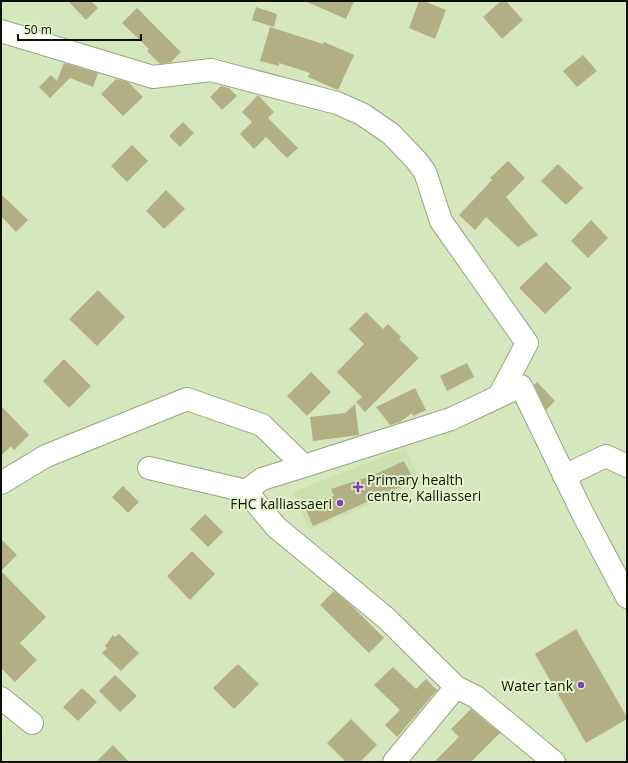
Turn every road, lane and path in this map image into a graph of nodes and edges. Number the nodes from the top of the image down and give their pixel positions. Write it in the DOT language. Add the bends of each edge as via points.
graph roads {
  1 [pos="1,31"];
  2 [pos="499,396"];
  3 [pos="304,466"];
  4 [pos="627,466"];
  5 [pos="149,468"];
  6 [pos="564,476"];
  7 [pos="1,483"];
  8 [pos="246,491"];
  9 [pos="627,596"];
  10 [pos="456,687"];
  11 [pos="1,698"];
  12 [pos="32,723"];
  13 [pos="394,762"];
  14 [pos="554,762"];
  1 -- 2 [label="street" via="153,77 211,70 337,103 362,114 391,134 424,172 441,221 527,343"];
  2 -- 3 [label="street" via="451,419"];
  2 -- 6 [label="street" via="521,386"];
  3 -- 7 [label="street" via="262,425 186,399 46,456"];
  3 -- 8 [label="street" via="262,479"];
  4 -- 6 [label="street" via="606,456"];
  5 -- 8 [label="street"];
  6 -- 9 [label="street"];
  8 -- 10 [label="street" via="276,527 386,618"];
  10 -- 13 [label="street"];
  10 -- 14 [label="street" via="476,697"];
  11 -- 12 [label="street"];
}
